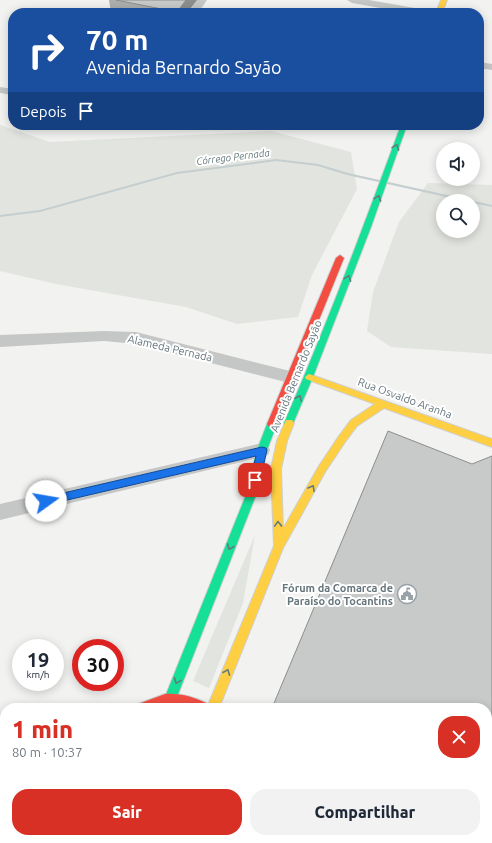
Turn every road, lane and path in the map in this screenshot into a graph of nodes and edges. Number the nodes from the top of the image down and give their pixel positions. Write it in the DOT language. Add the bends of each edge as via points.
graph roads {
  1 [pos="352,0"];
  2 [pos="398,8"];
  3 [pos="402,130"];
  4 [pos="342,252"];
  5 [pos="0,341"];
  6 [pos="290,377"];
  7 [pos="309,377"];
  8 [pos="384,404"];
  9 [pos="492,443"];
  10 [pos="262,450"];
  11 [pos="0,512"];
  12 [pos="279,546"];
  13 [pos="170,698"];
  14 [pos="151,703"];
  15 [pos="196,703"];
  16 [pos="215,703"];
  1 -- 2 [label="street"];
  7 -- 3 [label="main road, Avenida Bernardo Sayão, one-way"];
  4 -- 6 [label="main road, Avenida Bernardo Sayão"];
  5 -- 6 [label="street, Alameda Pernada" via="104,336 136,338"];
  6 -- 10 [label="main road, Avenida Bernardo Sayão"];
  7 -- 8 [label="main road, Rua Osvaldo Aranha"];
  12 -- 7 [label="main road, Avenida Bernardo Sayão, one-way" via="276,469 284,435"];
  8 -- 9 [label="main road, Rua Osvaldo Aranha"];
  12 -- 8 [label="main road, one-way" via="322,469 342,439 354,423"];
  10 -- 11 [label="street"];
  10 -- 13 [label="main road, Avenida Bernardo Sayão, one-way" via="251,495"];
  16 -- 12 [label="main road, Avenida Bernardo Sayão, one-way"];
  13 -- 14 [label="main road"];
  13 -- 15 [label="main road"];
}
